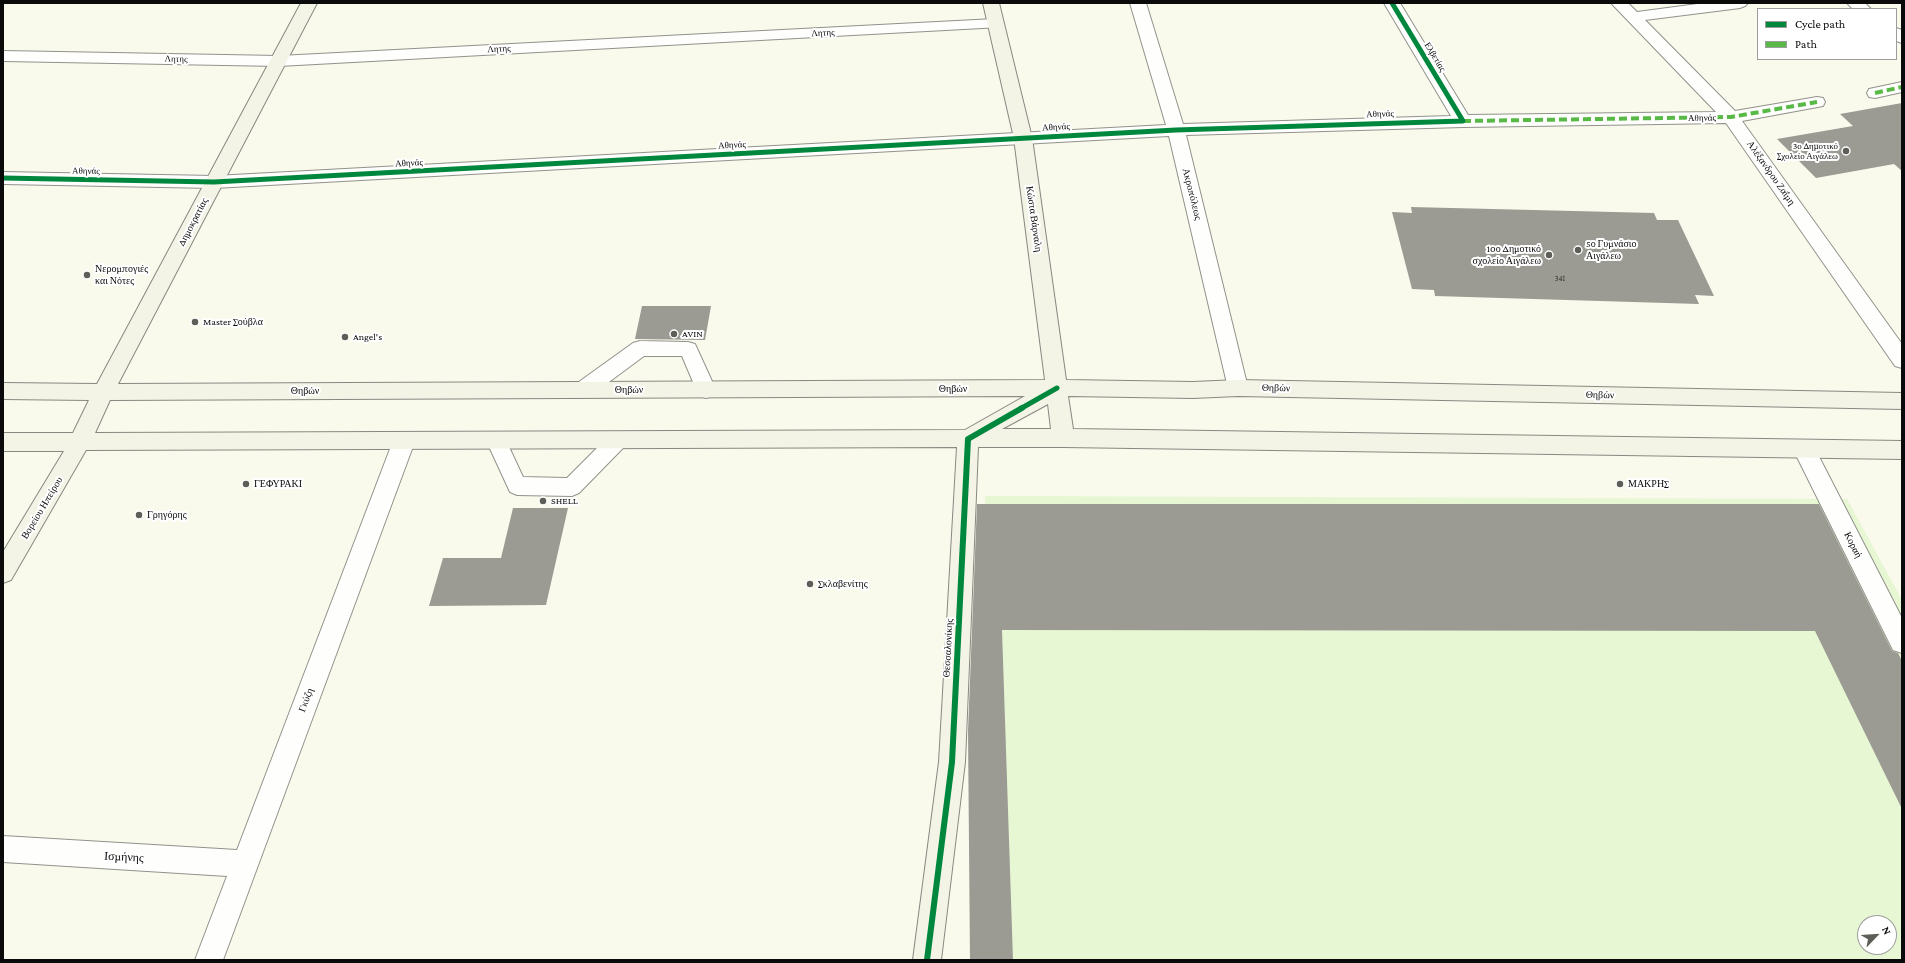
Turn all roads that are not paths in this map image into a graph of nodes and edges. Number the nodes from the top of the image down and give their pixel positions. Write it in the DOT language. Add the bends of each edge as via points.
graph roads {
  1 [pos="309,3"];
  2 [pos="992,3"];
  3 [pos="1138,3"];
  4 [pos="1392,3"];
  5 [pos="1619,3"];
  6 [pos="1740,3"];
  7 [pos="1634,17"];
  8 [pos="995,24"];
  9 [pos="3,56"];
  10 [pos="279,61"];
  11 [pos="1902,87"];
  12 [pos="1875,93"];
  13 [pos="1817,102"];
  14 [pos="1731,117"];
  15 [pos="1463,121"];
  16 [pos="1176,130"];
  17 [pos="1023,138"];
  18 [pos="3,178"];
  19 [pos="214,182"];
  20 [pos="1902,360"];
  21 [pos="1057,388"];
  22 [pos="1238,388"];
  23 [pos="583,390"];
  24 [pos="706,390"];
  25 [pos="3,391"];
  26 [pos="103,392"];
  27 [pos="1902,401"];
  28 [pos="968,438"];
  29 [pos="1063,438"];
  30 [pos="496,440"];
  31 [pos="618,440"];
  32 [pos="404,441"];
  33 [pos="3,442"];
  34 [pos="80,442"];
  35 [pos="1804,449"];
  36 [pos="1902,450"];
  37 [pos="3,573"];
  38 [pos="1902,642"];
  39 [pos="3,849"];
  40 [pos="245,864"];
  41 [pos="209,960"];
  42 [pos="927,960"];
  1 -- 10 [label="main road, Δημοκρατίας"];
  2 -- 8 [label="main road, Κώστα Βάρναλη"];
  3 -- 16 [label="street, Ακροπόλεως"];
  4 -- 15 [label="street, Ελβετίας"];
  5 -- 7 [label="street, Αλέξανδρου Ζαΐμη"];
  6 -- 7 [label="street"];
  7 -- 14 [label="street, Αλέξανδρου Ζαΐμη"];
  8 -- 10 [label="street, Λητης"];
  8 -- 17 [label="main road, Κώστα Βάρναλη"];
  9 -- 10 [label="street, Λητης"];
  10 -- 19 [label="main road, Δημοκρατίας"];
  11 -- 12 [label="street"];
  13 -- 14 [label="street, Αθηνάς"];
  14 -- 15 [label="street, Αθηνάς"];
  14 -- 20 [label="street, Αλέξανδρου Ζαΐμη"];
  15 -- 16 [label="street, Αθηνάς"];
  16 -- 17 [label="street, Αθηνάς"];
  16 -- 22 [label="street, Ακροπόλεως"];
  17 -- 19 [label="street, Αθηνάς"];
  17 -- 21 [label="main road, Κώστα Βάρναλη"];
  18 -- 19 [label="street, Αθηνάς"];
  19 -- 26 [label="main road, Δημοκρατίας"];
  21 -- 22 [label="main road, Θηβών"];
  21 -- 24 [label="main road, Θηβών"];
  21 -- 28 [label="main road"];
  21 -- 29 [label="main road, Κώστα Βάρναλη"];
  22 -- 27 [label="main road, Θηβών"];
  23 -- 24 [label="main road, Θηβών"];
  23 -- 24 [label="lane" via="640,348 688,349"];
  23 -- 26 [label="main road, Θηβών"];
  25 -- 26 [label="main road, Θηβών"];
  26 -- 34 [label="main road, Δημοκρατίας"];
  28 -- 29 [label="main road"];
  28 -- 31 [label="main road"];
  28 -- 42 [label="main road, Θεσσαλονίκης" via="952,762"];
  29 -- 35 [label="main road"];
  30 -- 31 [label="main road"];
  30 -- 31 [label="lane" via="517,486 572,487"];
  30 -- 32 [label="main road"];
  32 -- 34 [label="main road"];
  32 -- 40 [label="street, Γκύζη"];
  33 -- 34 [label="main road"];
  34 -- 37 [label="main road, Βορείου Ηπείρου"];
  35 -- 36 [label="main road"];
  35 -- 38 [label="street, Κοραή"];
  39 -- 40 [label="street, Ισμήνης"];
  40 -- 41 [label="street, Γκύζη"];
}
